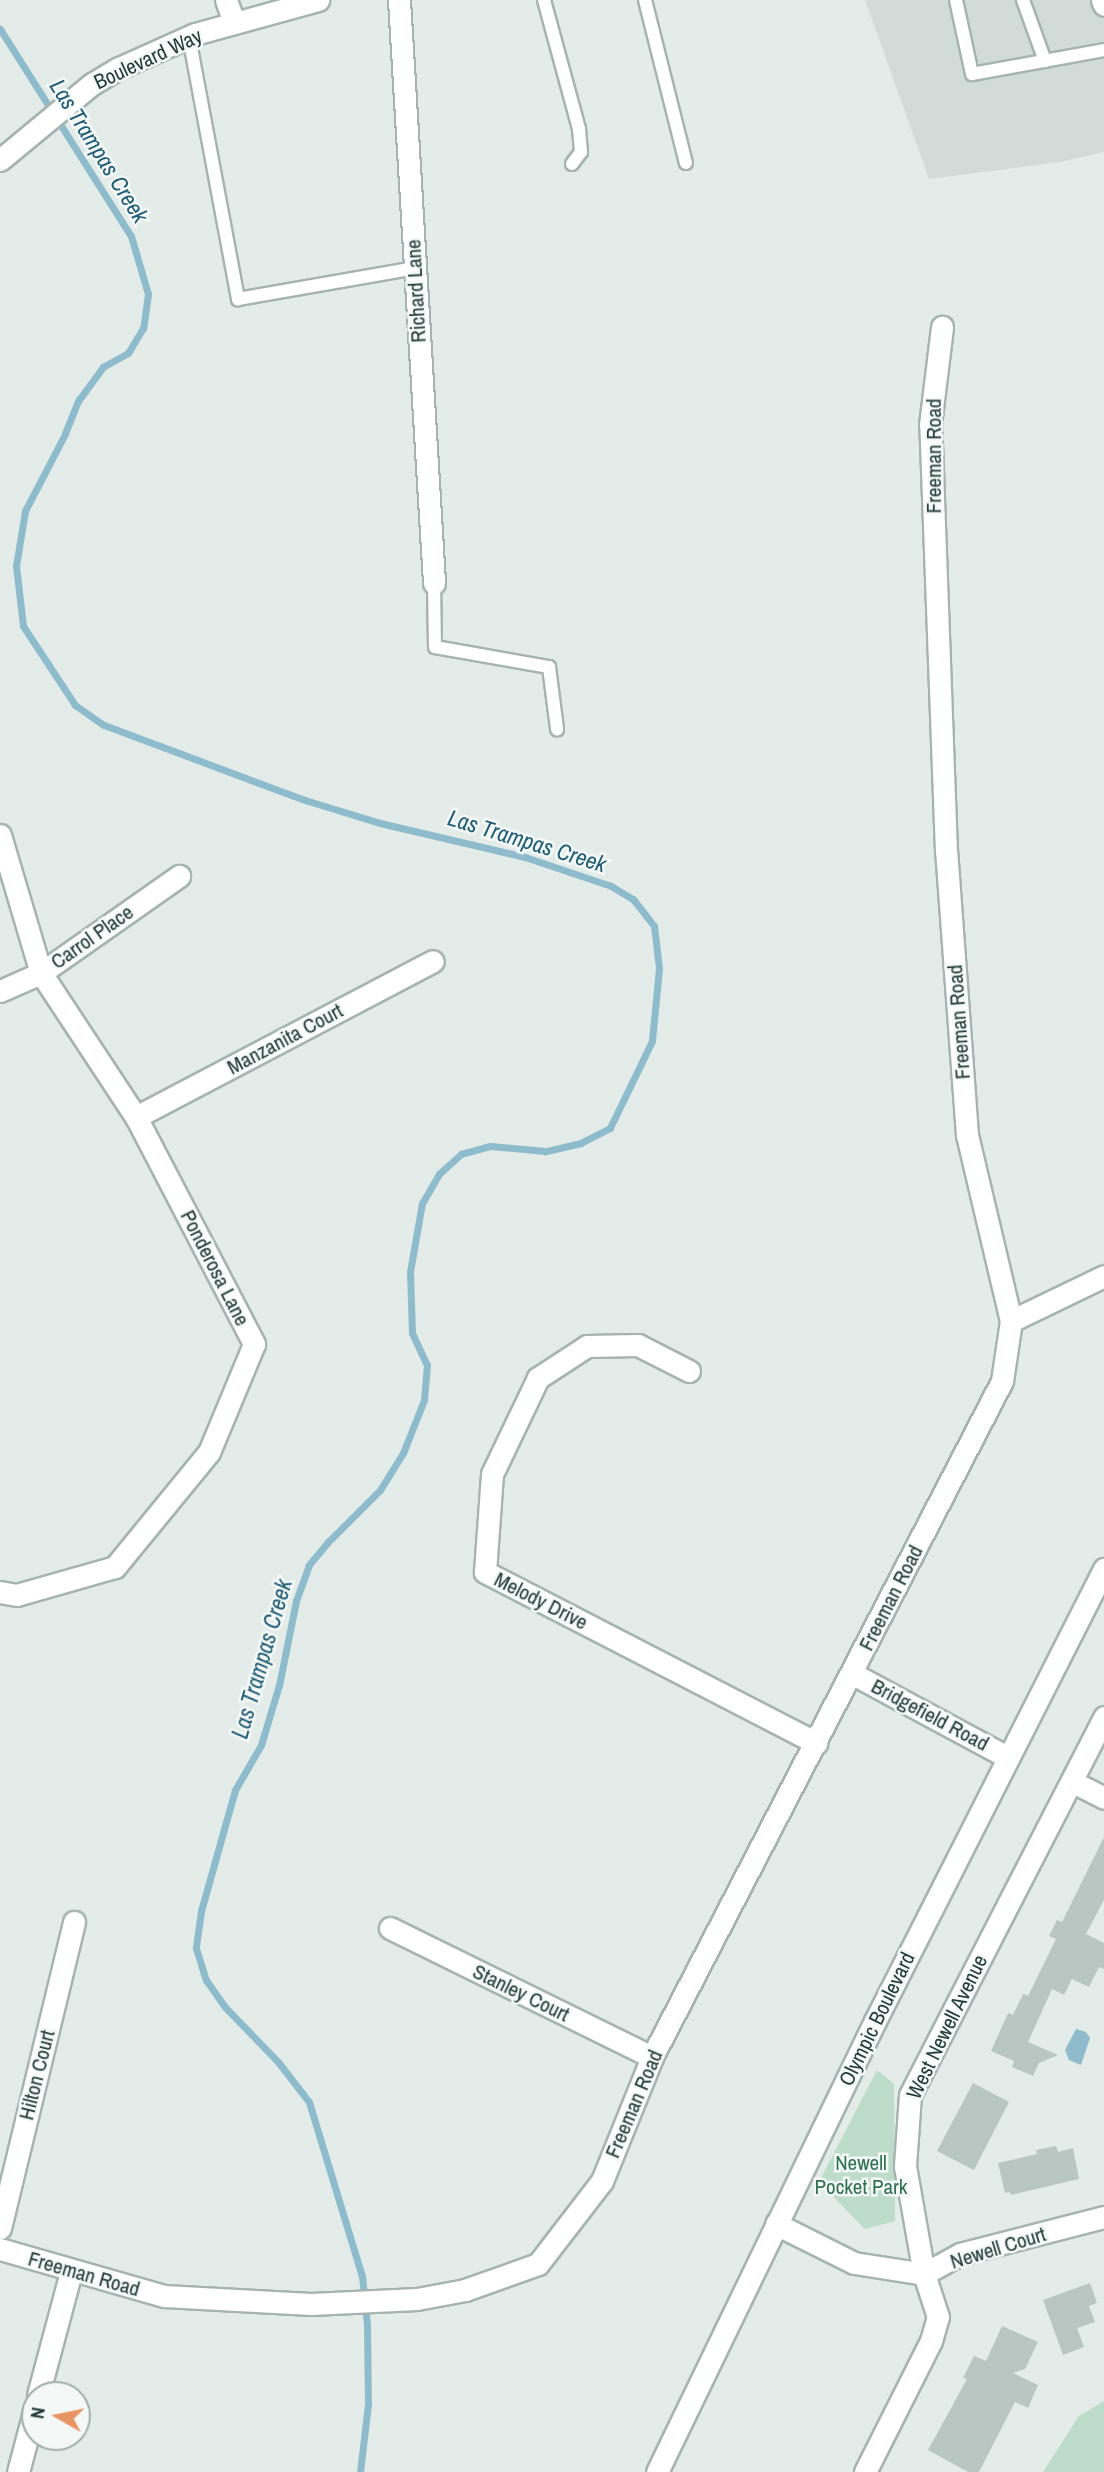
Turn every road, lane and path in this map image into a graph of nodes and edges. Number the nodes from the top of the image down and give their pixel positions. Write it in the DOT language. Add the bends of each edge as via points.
graph roads {
  1 [pos="226,0"];
  2 [pos="318,0"];
  3 [pos="399,0"];
  4 [pos="544,0"];
  5 [pos="645,0"];
  6 [pos="956,0"];
  7 [pos="1023,0"];
  8 [pos="1102,0"];
  9 [pos="1104,5"];
  10 [pos="234,22"];
  11 [pos="189,37"];
  12 [pos="1104,50"];
  13 [pos="1045,61"];
  14 [pos="0,160"];
  15 [pos="686,163"];
  16 [pos="572,164"];
  17 [pos="415,268"];
  18 [pos="942,327"];
  19 [pos="434,583"];
  20 [pos="557,729"];
  21 [pos="0,835"];
  22 [pos="179,876"];
  23 [pos="433,961"];
  24 [pos="41,972"];
  25 [pos="0,990"];
  26 [pos="136,1117"];
  27 [pos="1104,1276"];
  28 [pos="1011,1321"];
  29 [pos="689,1371"];
  30 [pos="1104,1569"];
  31 [pos="0,1592"];
  32 [pos="853,1674"];
  33 [pos="1104,1717"];
  34 [pos="816,1743"];
  35 [pos="1007,1756"];
  36 [pos="1073,1782"];
  37 [pos="1104,1798"];
  38 [pos="74,1922"];
  39 [pos="390,1928"];
  40 [pos="652,2057"];
  41 [pos="1104,2217"];
  42 [pos="776,2224"];
  43 [pos="0,2228"];
  44 [pos="0,2249"];
  45 [pos="71,2272"];
  46 [pos="924,2274"];
  47 [pos="42,2381"];
  48 [pos="24,2451"];
  49 [pos="18,2472"];
  50 [pos="657,2472"];
  51 [pos="865,2472"];
  1 -- 10 [label="street"];
  2 -- 10 [label="street, Boulevard Way"];
  3 -- 17 [label="street, Richard Lane"];
  4 -- 16 [label="lane" via="579,129 581,152"];
  5 -- 15 [label="lane"];
  6 -- 13 [label="lane" via="972,74"];
  7 -- 13 [label="lane"];
  8 -- 9 [label="street"];
  10 -- 11 [label="street, Boulevard Way"];
  11 -- 14 [label="street, Boulevard Way" via="92,83"];
  11 -- 17 [label="lane" via="238,299"];
  12 -- 13 [label="lane"];
  17 -- 19 [label="street, Richard Lane"];
  18 -- 28 [label="street, Freeman Road" via="930,425 947,865 967,1135"];
  19 -- 20 [label="lane" via="435,647 549,667"];
  21 -- 24 [label="street, Ponderosa Lane"];
  22 -- 24 [label="street, Carrol Place"];
  23 -- 26 [label="street, Manzanita Court"];
  24 -- 25 [label="street, Carrol Place"];
  24 -- 26 [label="street, Ponderosa Lane"];
  26 -- 31 [label="street, Ponderosa Lane" via="254,1344 209,1452 115,1567 17,1595"];
  27 -- 28 [label="street"];
  28 -- 32 [label="street, Freeman Road" via="1002,1381"];
  29 -- 34 [label="street, Melody Drive" via="638,1345 587,1346 538,1378 492,1474 485,1572"];
  30 -- 35 [label="street, Olympic Boulevard"];
  32 -- 34 [label="street, Freeman Road"];
  32 -- 35 [label="street, Bridgefield Road"];
  33 -- 36 [label="street, West Newell Avenue"];
  34 -- 40 [label="street, Freeman Road"];
  35 -- 42 [label="street, Olympic Boulevard"];
  36 -- 37 [label="street"];
  36 -- 46 [label="street, West Newell Avenue" via="910,2095 905,2166"];
  38 -- 43 [label="street, Hilton Court"];
  39 -- 40 [label="street, Stanley Court"];
  40 -- 45 [label="street, Freeman Road" via="602,2181 538,2264 464,2290 417,2299 311,2304 164,2296"];
  41 -- 46 [label="street, Newell Court" via="960,2255"];
  42 -- 46 [label="street, Newell Court" via="854,2263"];
  42 -- 50 [label="street, Olympic Boulevard"];
  44 -- 45 [label="street, Freeman Road"];
  45 -- 47 [label="street"];
  46 -- 51 [label="street, West Newell Avenue" via="938,2317 931,2342"];
  48 -- 49 [label="street"];
}
